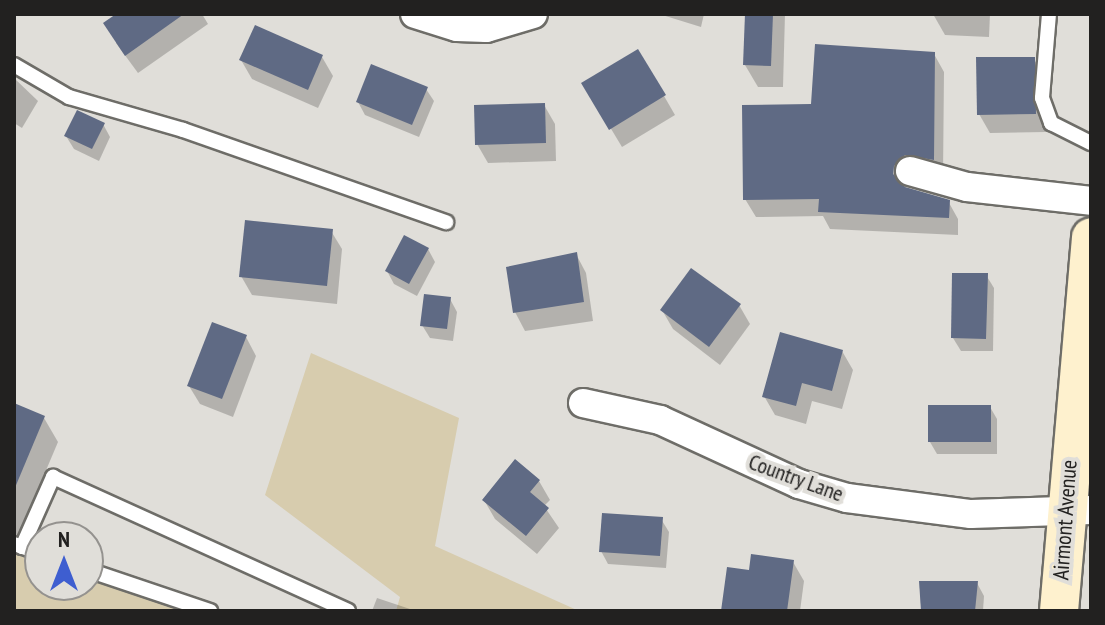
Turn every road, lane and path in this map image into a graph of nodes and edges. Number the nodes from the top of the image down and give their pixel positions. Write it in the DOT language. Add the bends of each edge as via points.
graph roads {
  1 [pos="415,14"];
  2 [pos="533,14"];
  3 [pos="1049,14"];
  4 [pos="14,65"];
  5 [pos="1091,143"];
  6 [pos="910,171"];
  7 [pos="1091,201"];
  8 [pos="446,222"];
  9 [pos="1091,237"];
  10 [pos="583,403"];
  11 [pos="1078,509"];
  12 [pos="18,545"];
  13 [pos="104,575"];
  14 [pos="210,611"];
  15 [pos="348,611"];
  16 [pos="1059,611"];
  1 -- 2 [label="street" via="457,27 486,28"];
  3 -- 5 [label="lane" via="1042,98 1051,123"];
  4 -- 8 [label="lane" via="69,97 183,130"];
  6 -- 7 [label="street" via="967,187"];
  9 -- 11 [label="street, Airmont Avenue"];
  10 -- 11 [label="street, Country Lane" via="660,420 799,484 847,498 971,514"];
  11 -- 16 [label="street, Airmont Avenue"];
  12 -- 15 [label="lane" via="53,477"];
  13 -- 14 [label="lane"];
}
